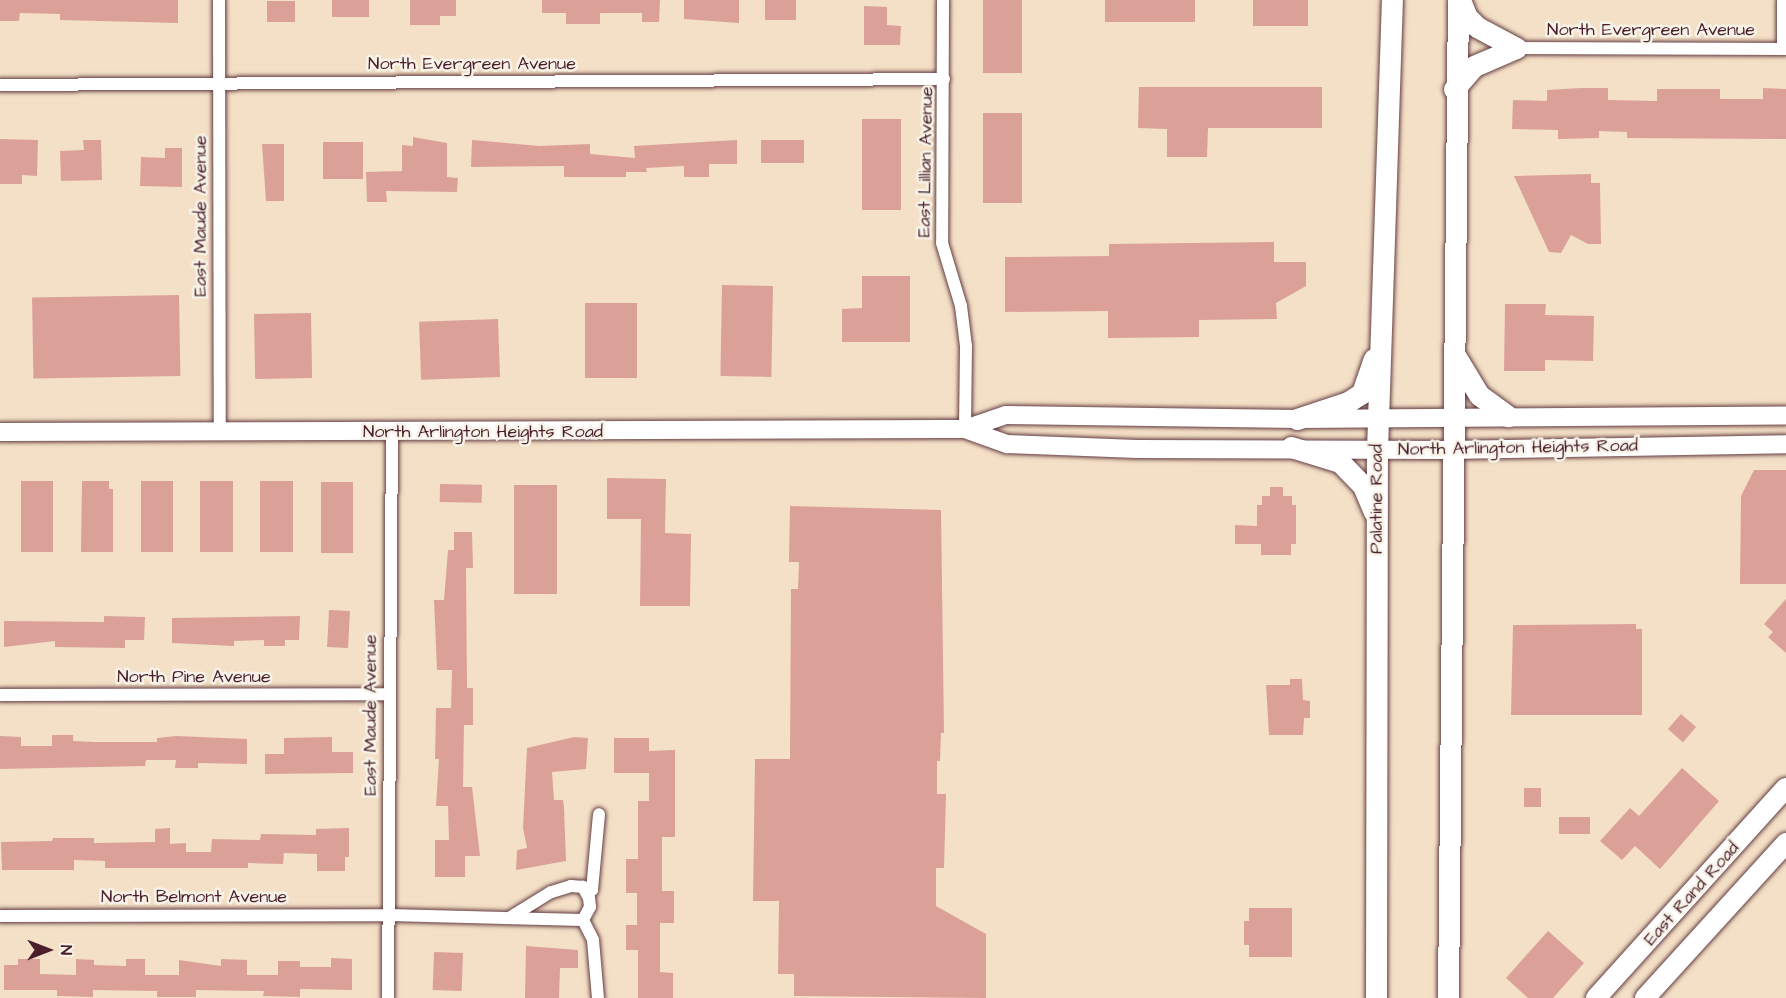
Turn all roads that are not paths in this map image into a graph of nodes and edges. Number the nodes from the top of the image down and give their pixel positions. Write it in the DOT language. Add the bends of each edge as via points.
graph roads {
  1 [pos="219,0"];
  2 [pos="943,0"];
  3 [pos="1392,0"];
  4 [pos="1459,0"];
  5 [pos="1783,0"];
  6 [pos="1516,48"];
  7 [pos="1784,48"];
  8 [pos="945,79"];
  9 [pos="218,83"];
  10 [pos="0,84"];
  11 [pos="1454,89"];
  12 [pos="1381,338"];
  13 [pos="1455,354"];
  14 [pos="1508,416"];
  15 [pos="1786,416"];
  16 [pos="1378,418"];
  17 [pos="1455,418"];
  18 [pos="1297,419"];
  19 [pos="965,429"];
  20 [pos="0,432"];
  21 [pos="220,432"];
  22 [pos="392,432"];
  23 [pos="1786,444"];
  24 [pos="1291,447"];
  25 [pos="1377,450"];
  26 [pos="1455,450"];
  27 [pos="1377,521"];
  28 [pos="388,694"];
  29 [pos="0,695"];
  30 [pos="1786,788"];
  31 [pos="599,814"];
  32 [pos="1786,843"];
  33 [pos="586,893"];
  34 [pos="389,915"];
  35 [pos="0,916"];
  36 [pos="509,918"];
  37 [pos="583,920"];
  38 [pos="388,998"];
  39 [pos="598,998"];
  40 [pos="1376,998"];
  41 [pos="1448,998"];
  42 [pos="1596,998"];
  43 [pos="1645,998"];
  1 -- 9 [label="street, East Maude Avenue"];
  2 -- 8 [label="street, East Lillian Avenue"];
  3 -- 12 [label="highway, Palatine Road"];
  4 -- 6 [label="highway" via="1477,27"];
  4 -- 11 [label="highway"];
  5 -- 7 [label="street"];
  6 -- 7 [label="street, North Evergreen Avenue"];
  6 -- 11 [label="highway" via="1474,66"];
  8 -- 9 [label="street, North Evergreen Avenue"];
  8 -- 19 [label="street, East Lillian Avenue" via="942,243 961,306 966,346"];
  9 -- 10 [label="street, North Evergreen Avenue"];
  9 -- 21 [label="street, East Maude Avenue"];
  11 -- 13 [label="highway"];
  12 -- 16 [label="highway, Palatine Road"];
  12 -- 18 [label="highway" via="1362,393 1348,402"];
  13 -- 14 [label="highway" via="1479,395"];
  13 -- 17 [label="highway"];
  14 -- 15 [label="main road, North Arlington Heights Road"];
  14 -- 17 [label="main road, North Arlington Heights Road"];
  16 -- 17 [label="main road, North Arlington Heights Road"];
  16 -- 18 [label="main road, North Arlington Heights Road"];
  16 -- 25 [label="highway, Palatine Road"];
  17 -- 26 [label="highway"];
  18 -- 19 [label="main road, North Arlington Heights Road" via="1006,415"];
  19 -- 22 [label="main road, North Arlington Heights Road"];
  19 -- 24 [label="main road, North Arlington Heights Road" via="1007,444"];
  20 -- 21 [label="main road, North Arlington Heights Road"];
  21 -- 22 [label="main road, North Arlington Heights Road"];
  22 -- 28 [label="street, East Maude Avenue"];
  23 -- 26 [label="main road, North Arlington Heights Road"];
  24 -- 25 [label="main road, North Arlington Heights Road"];
  24 -- 27 [label="highway" via="1341,462 1363,486"];
  25 -- 26 [label="main road, North Arlington Heights Road"];
  25 -- 27 [label="highway, Palatine Road"];
  26 -- 41 [label="highway"];
  27 -- 40 [label="highway, Palatine Road"];
  28 -- 29 [label="street, North Pine Avenue"];
  28 -- 34 [label="street, East Maude Avenue"];
  30 -- 42 [label="main road, East Rand Road"];
  31 -- 33 [label="street" via="592,890"];
  32 -- 43 [label="main road, East Rand Road"];
  33 -- 36 [label="street" via="583,887 571,886 551,892"];
  33 -- 37 [label="street" via="590,907"];
  34 -- 35 [label="street, North Belmont Avenue"];
  34 -- 36 [label="street, North Belmont Avenue"];
  34 -- 38 [label="street, East Maude Avenue"];
  36 -- 37 [label="street, North Belmont Avenue"];
  37 -- 39 [label="street" via="592,940"];
}
